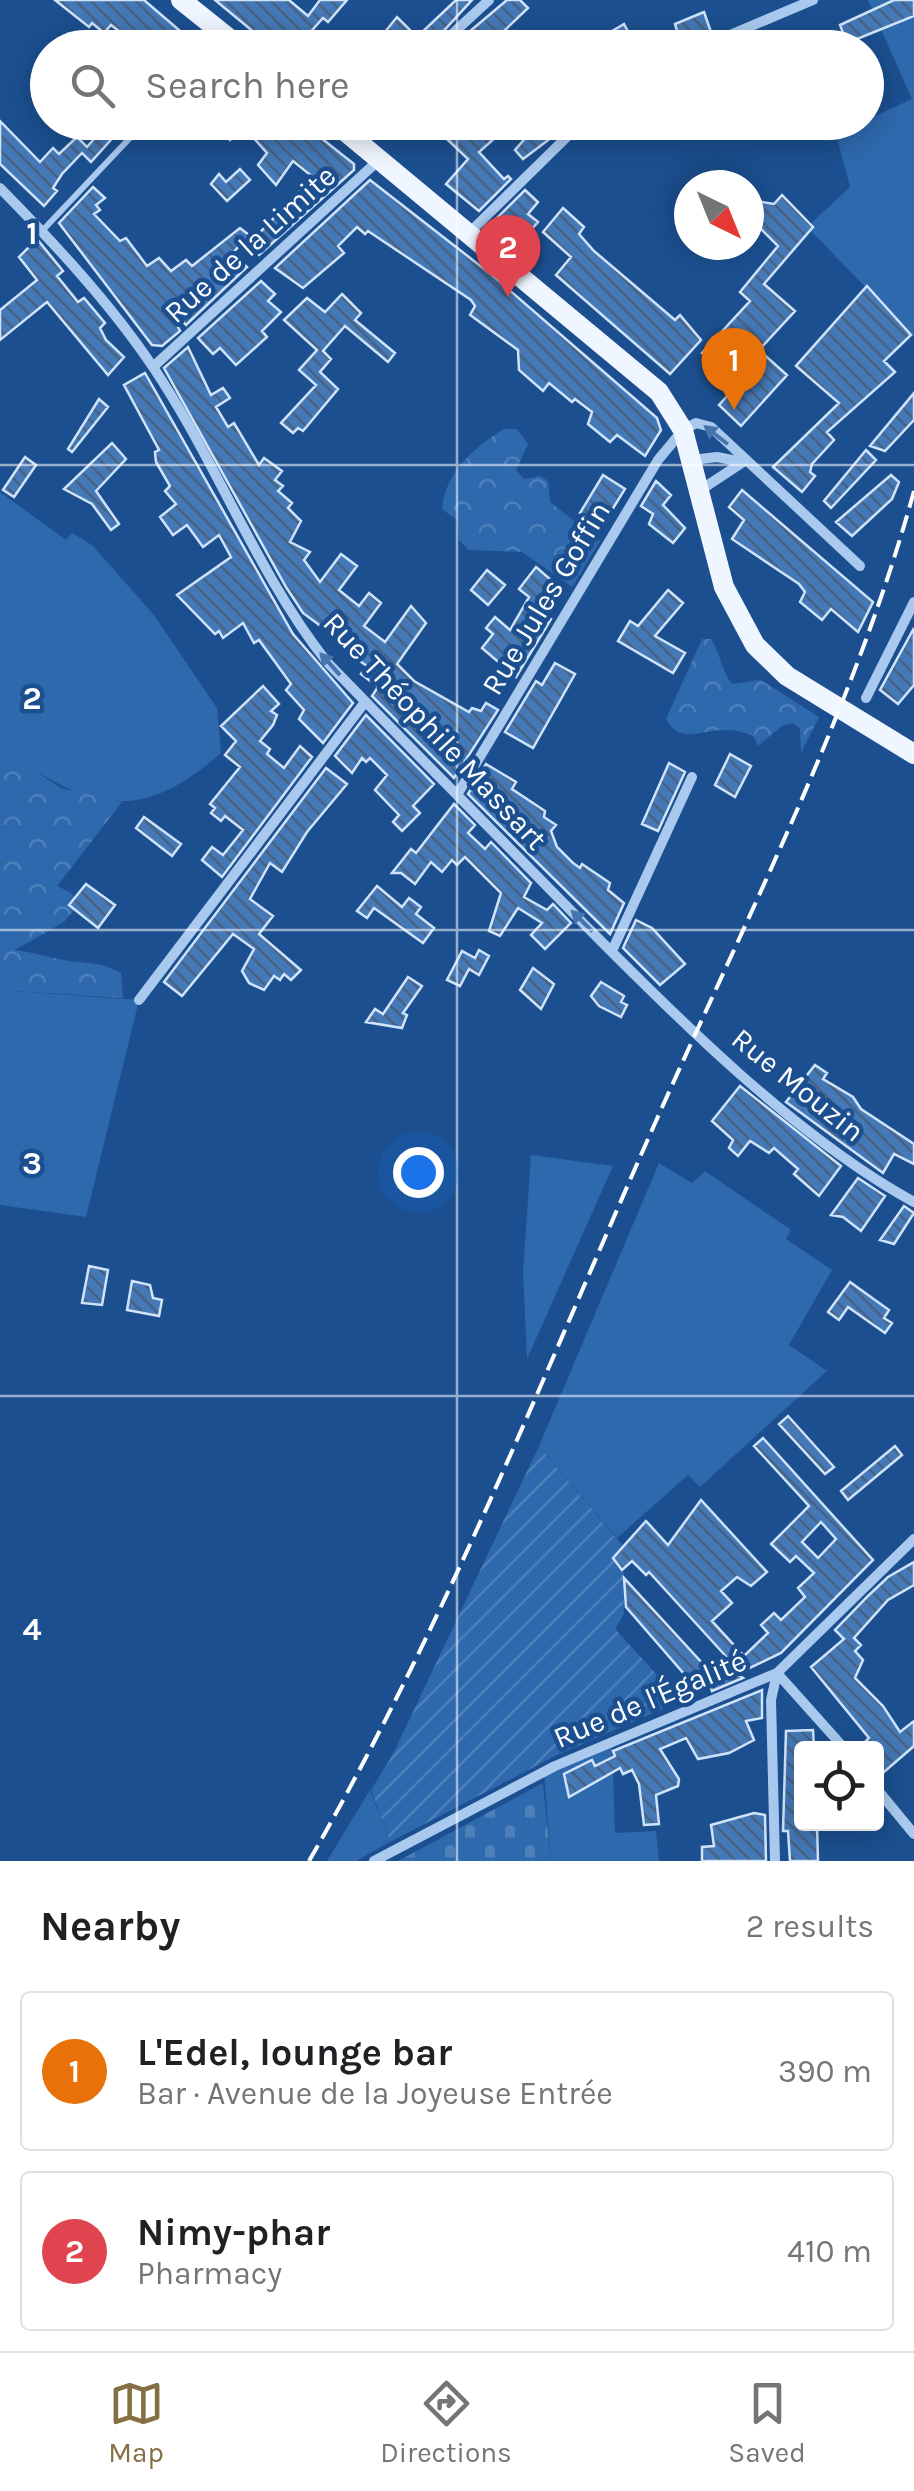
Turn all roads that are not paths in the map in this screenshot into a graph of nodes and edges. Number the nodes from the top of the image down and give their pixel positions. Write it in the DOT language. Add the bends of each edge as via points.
graph roads {
  1 [pos="181,0"];
  2 [pos="489,0"];
  3 [pos="813,0"];
  4 [pos="206,30"];
  5 [pos="456,30"];
  6 [pos="742,30"];
  7 [pos="128,140"];
  8 [pos="360,140"];
  9 [pos="564,140"];
  10 [pos="380,159"];
  11 [pos="0,188"];
  12 [pos="42,231"];
  13 [pos="470,232"];
  14 [pos="153,367"];
  15 [pos="683,430"];
  16 [pos="692,460"];
  17 [pos="743,462"];
  18 [pos="698,492"];
  19 [pos="860,566"];
  20 [pos="912,609"];
  21 [pos="866,698"];
  22 [pos="366,702"];
  23 [pos="914,754"];
  24 [pos="692,776"];
  25 [pos="457,795"];
  26 [pos="612,952"];
  27 [pos="139,1000"];
  28 [pos="701,1039"];
  29 [pos="914,1202"];
  30 [pos="914,1539"];
  31 [pos="777,1673"];
  32 [pos="838,1741"];
  33 [pos="884,1798"];
  34 [pos="914,1834"];
  35 [pos="374,1861"];
  36 [pos="776,1861"];
  1 -- 4 [label="main road"];
  2 -- 5 [label="street"];
  3 -- 6 [label="street"];
  7 -- 12 [label="lane"];
  8 -- 10 [label="main road"];
  9 -- 13 [label="street"];
  10 -- 13 [label="main road"];
  10 -- 14 [label="street, Rue de la Limite"];
  11 -- 12 [label="street, Rue Théophile Massart"];
  12 -- 14 [label="street, Rue Théophile Massart"];
  13 -- 15 [label="main road" via="660,392"];
  22 -- 14 [label="street, Rue Théophile Massart, one-way" via="306,636"];
  15 -- 16 [label="main road"];
  17 -- 15 [label="street, one-way" via="711,427 696,423"];
  15 -- 25 [label="street, Rue Jules Goffin" via="658,460"];
  16 -- 17 [label="street"];
  16 -- 18 [label="main road"];
  17 -- 18 [label="street"];
  17 -- 19 [label="street"];
  18 -- 23 [label="main road" via="733,609 769,660"];
  20 -- 21 [label="street"];
  22 -- 25 [label="street, Rue Théophile Massart"];
  22 -- 27 [label="street"];
  24 -- 26 [label="street"];
  26 -- 25 [label="street, Rue Théophile Massart, one-way"];
  26 -- 28 [label="street, Rue Théophile Massart"];
  28 -- 29 [label="street, Rue Mouzin"];
  30 -- 31 [label="street, Rue de l'Égalité"];
  31 -- 32 [label="street"];
  31 -- 35 [label="street, Rue de l'Égalité" via="555,1766"];
  31 -- 36 [label="street" via="771,1700"];
  33 -- 34 [label="street"];
}
